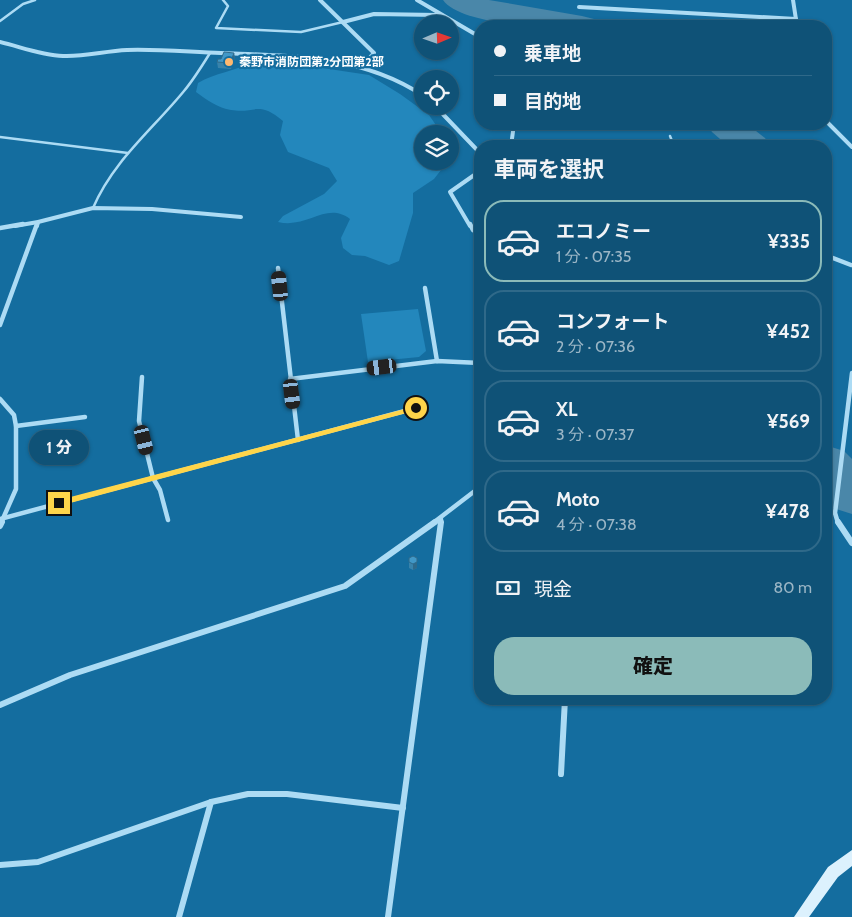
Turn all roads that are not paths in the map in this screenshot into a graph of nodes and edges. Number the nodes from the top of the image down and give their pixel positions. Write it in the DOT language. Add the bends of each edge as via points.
graph roads {
  1 [pos="35,0"];
  2 [pos="223,0"];
  3 [pos="320,0"];
  4 [pos="417,0"];
  5 [pos="793,0"];
  6 [pos="579,7"];
  7 [pos="438,15"];
  8 [pos="796,19"];
  9 [pos="0,21"];
  10 [pos="343,22"];
  11 [pos="459,24"];
  12 [pos="474,33"];
  13 [pos="0,42"];
  14 [pos="210,53"];
  15 [pos="361,67"];
  16 [pos="414,90"];
  17 [pos="444,115"];
  18 [pos="832,127"];
  19 [pos="670,136"];
  20 [pos="0,137"];
  21 [pos="672,140"];
  22 [pos="474,147"];
  23 [pos="852,148"];
  24 [pos="128,153"];
  25 [pos="474,175"];
  26 [pos="93,208"];
  27 [pos="241,217"];
  28 [pos="38,222"];
  29 [pos="0,228"];
  30 [pos="474,231"];
  31 [pos="832,258"];
  32 [pos="852,266"];
  33 [pos="278,268"];
  34 [pos="425,288"];
  35 [pos="2,313"];
  36 [pos="0,325"];
  37 [pos="438,360"];
  38 [pos="474,363"];
  39 [pos="852,373"];
  40 [pos="142,377"];
  41 [pos="290,378"];
  42 [pos="0,399"];
  43 [pos="416,408"];
  44 [pos="85,417"];
  45 [pos="16,426"];
  46 [pos="298,440"];
  47 [pos="153,478"];
  48 [pos="474,493"];
  49 [pos="2,518"];
  50 [pos="441,518"];
  51 [pos="168,520"];
  52 [pos="0,526"];
  53 [pos="852,543"];
  54 [pos="0,705"];
  55 [pos="566,705"];
  56 [pos="561,774"];
  57 [pos="211,802"];
  58 [pos="403,808"];
  59 [pos="852,857"];
  60 [pos="0,865"];
  61 [pos="179,917"];
  62 [pos="388,917"];
  63 [pos="801,917"];
  1 -- 9 [label="lane" via="23,4"];
  2 -- 10 [label="lane" via="228,6 216,28 301,32"];
  3 -- 10 [label="street"];
  4 -- 7 [label="street"];
  5 -- 8 [label="street"];
  6 -- 8 [label="street"];
  7 -- 10 [label="street" via="374,14"];
  10 -- 15 [label="street" via="374,53"];
  11 -- 12 [label="street"];
  13 -- 14 [label="street" via="61,56 125,51"];
  14 -- 15 [label="street" via="305,58"];
  14 -- 24 [label="lane" via="184,92"];
  15 -- 16 [label="street" via="393,77"];
  17 -- 22 [label="street"];
  18 -- 23 [label="street"];
  19 -- 21 [label="lane"];
  20 -- 24 [label="lane"];
  24 -- 26 [label="lane" via="98,191"];
  25 -- 30 [label="street" via="450,192"];
  26 -- 27 [label="street" via="152,209"];
  26 -- 28 [label="street"];
  28 -- 29 [label="street"];
  28 -- 35 [label="street"];
  31 -- 32 [label="street"];
  33 -- 41 [label="street"];
  34 -- 37 [label="street"];
  35 -- 36 [label="street"];
  37 -- 38 [label="street"];
  37 -- 41 [label="street"];
  39 -- 53 [label="street" via="835,513 839,526"];
  40 -- 47 [label="street" via="139,421"];
  41 -- 46 [label="street"];
  42 -- 45 [label="street" via="14,415"];
  43 -- 46 [label="street"];
  44 -- 45 [label="street"];
  45 -- 49 [label="street" via="16,489"];
  46 -- 47 [label="street"];
  47 -- 49 [label="street"];
  47 -- 51 [label="street" via="160,490"];
  48 -- 50 [label="street"];
  49 -- 52 [label="street"];
  50 -- 54 [label="street" via="345,586 70,675"];
  50 -- 58 [label="street"];
  55 -- 56 [label="street"];
  57 -- 58 [label="street" via="248,794 287,794"];
  57 -- 60 [label="street" via="38,862"];
  57 -- 61 [label="street"];
  58 -- 62 [label="street"];
  59 -- 63 [label="street" via="833,872"];
}
